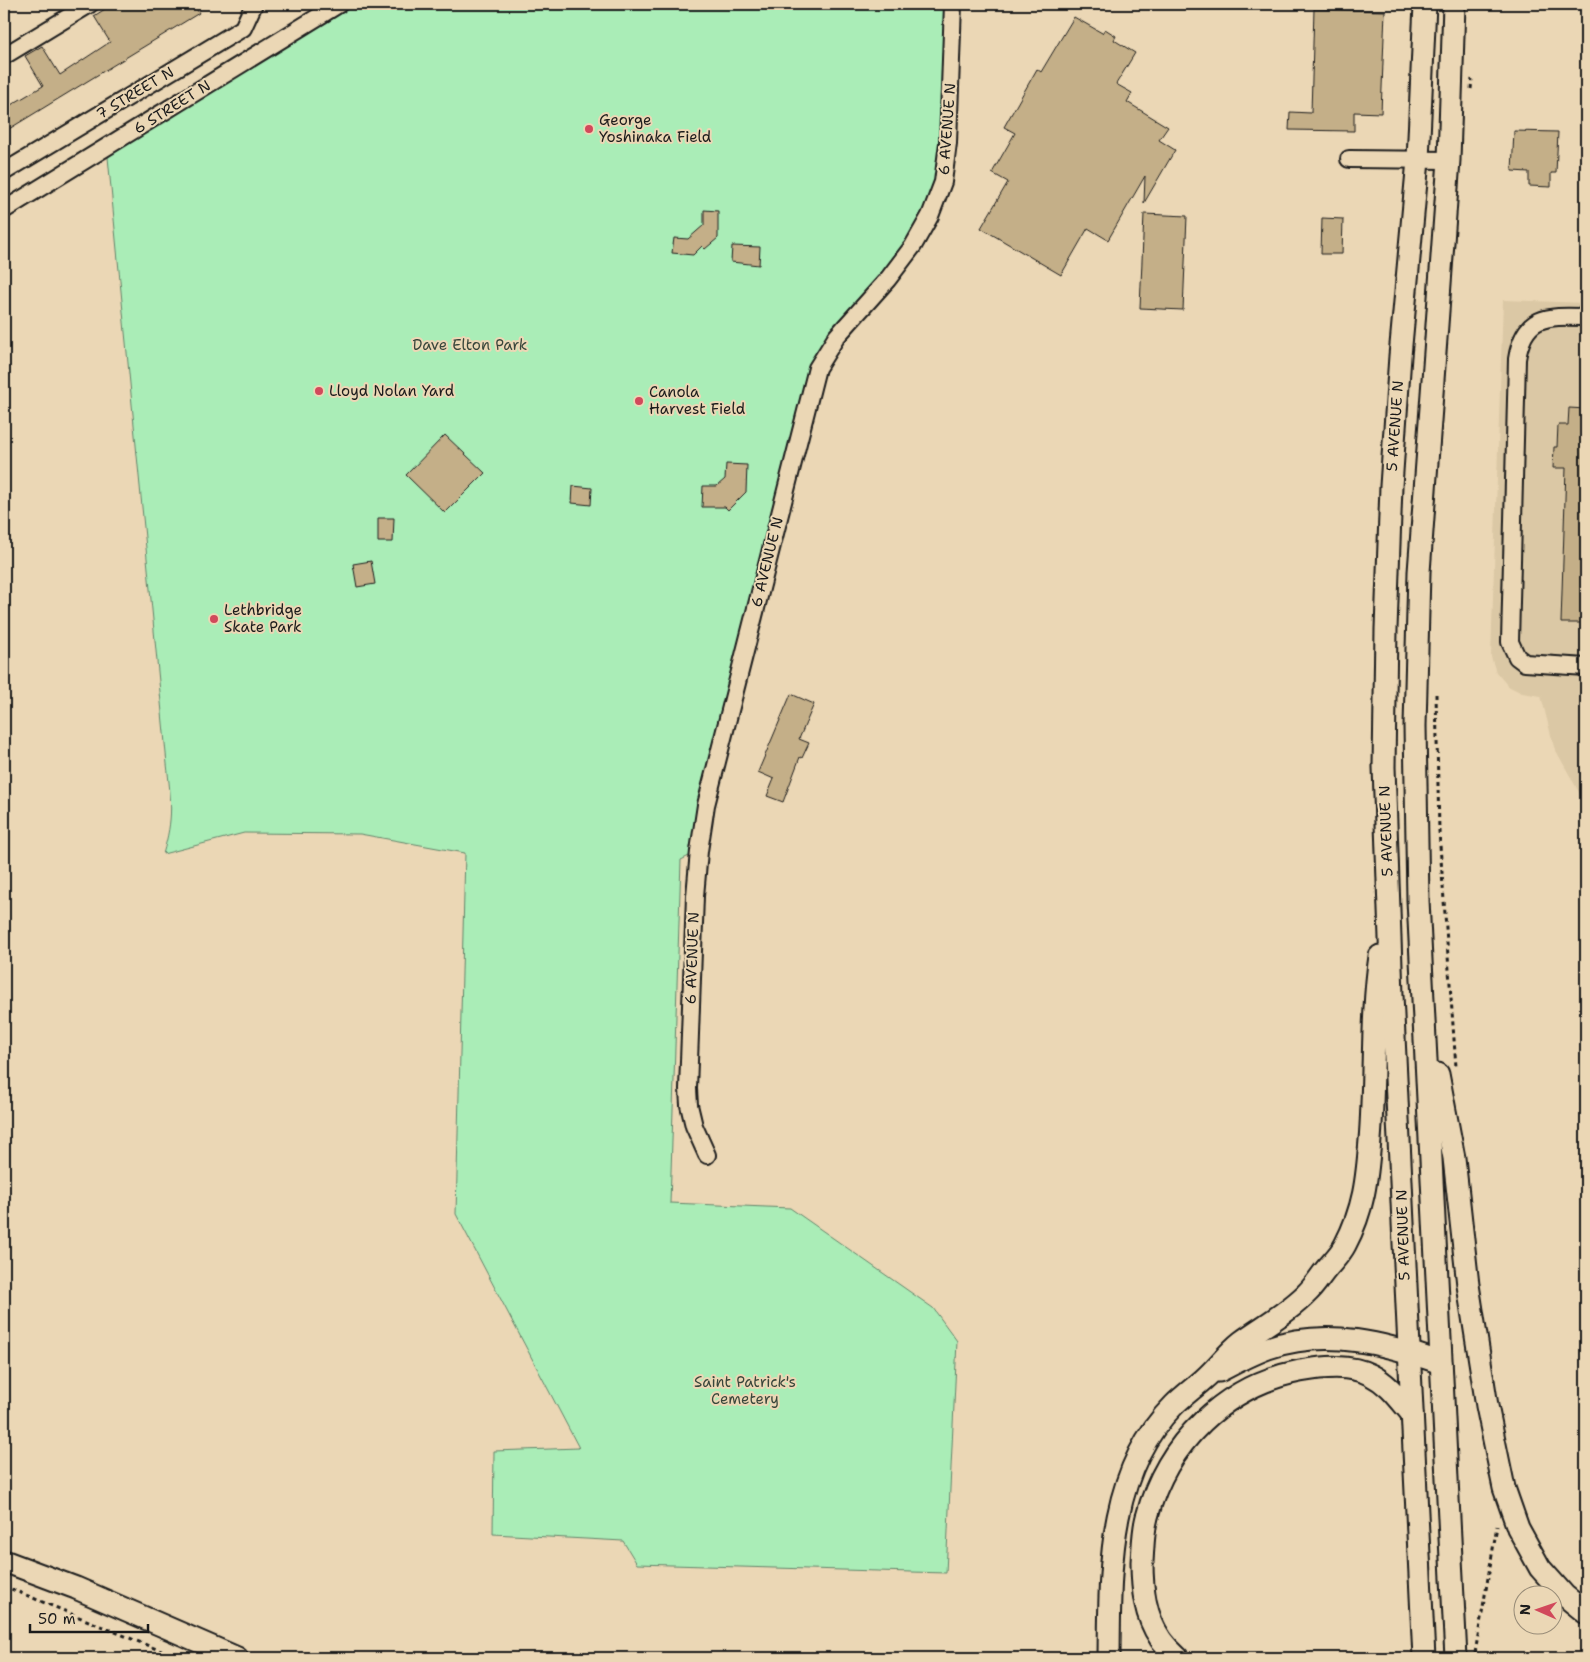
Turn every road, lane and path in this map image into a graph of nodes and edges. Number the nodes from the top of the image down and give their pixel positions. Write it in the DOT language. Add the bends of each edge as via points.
graph roads {
  1 [pos="90,4"];
  2 [pos="254,4"];
  3 [pos="339,4"];
  4 [pos="953,4"];
  5 [pos="1425,4"];
  6 [pos="1454,4"];
  7 [pos="4,56"];
  8 [pos="1472,79"];
  9 [pos="1471,89"];
  10 [pos="1350,160"];
  11 [pos="1418,160"];
  12 [pos="1449,160"];
  13 [pos="4,172"];
  14 [pos="4,210"];
  15 [pos="1586,318"];
  16 [pos="1586,667"];
  17 [pos="1436,693"];
  18 [pos="1388,909"];
  19 [pos="1423,1000"];
  20 [pos="1456,1069"];
  21 [pos="707,1155"];
  22 [pos="1408,1351"];
  23 [pos="1441,1363"];
  24 [pos="1206,1378"];
  25 [pos="1412,1414"];
  26 [pos="1511,1511"];
  27 [pos="4,1561"];
  28 [pos="4,1586"];
  29 [pos="1110,1608"];
  30 [pos="1586,1613"];
  31 [pos="178,1658"];
  32 [pos="237,1658"];
  33 [pos="1109,1658"];
  34 [pos="1121,1658"];
  35 [pos="1178,1658"];
  36 [pos="1424,1658"];
  37 [pos="1456,1658"];
  38 [pos="1475,1658"];
  1 -- 7 [label="street"];
  2 -- 13 [label="street, 7 STREET N" via="243,28"];
  3 -- 14 [label="street, 6 STREET N"];
  4 -- 21 [label="street, 6 AVENUE N" via="948,143 943,182 930,216 913,246 836,336 817,368 706,805 695,896 688,1066 689,1105"];
  5 -- 11 [label="main road, 5 AVENUE N"];
  6 -- 12 [label="main road, 5 AVENUE N"];
  8 -- 9 [label="path"];
  10 -- 11 [label="street"];
  11 -- 12 [label="street"];
  11 -- 18 [label="main road, 5 AVENUE N" via="1391,486 1384,767"];
  12 -- 19 [label="main road, 5 AVENUE N" via="1419,572 1415,734"];
  15 -- 16 [label="street" via="1561,316 1536,321 1519,345 1510,642 1517,657 1525,663"];
  17 -- 20 [label="path" via="1439,831"];
  18 -- 22 [label="main road, 5 AVENUE N"];
  18 -- 24 [label="main road" via="1376,982 1373,1112 1367,1176 1357,1218 1345,1246 1308,1292 1238,1344"];
  19 -- 23 [label="main road, 5 AVENUE N"];
  19 -- 26 [label="main road" via="1454,1158 1468,1285 1487,1406"];
  22 -- 23 [label="main road"];
  22 -- 24 [label="main road" via="1343,1338 1299,1340 1268,1348"];
  22 -- 25 [label="main road, 5 AVENUE N"];
  23 -- 37 [label="main road, 5 AVENUE N"];
  24 -- 29 [label="main road" via="1174,1405 1157,1426 1140,1452 1124,1488 1116,1523"];
  25 -- 35 [label="main road" via="1391,1388 1370,1374 1347,1368 1316,1368 1252,1386 1201,1422 1175,1453 1159,1484 1147,1518 1142,1554 1146,1610 1160,1638"];
  25 -- 36 [label="main road, 5 AVENUE N"];
  26 -- 30 [label="main road" via="1540,1568 1565,1596"];
  26 -- 38 [label="path" via="1502,1515 1498,1523"];
  27 -- 32 [label="main road" via="76,1588"];
  28 -- 31 [label="path"];
  29 -- 33 [label="main road"];
  29 -- 34 [label="main road"];
}
